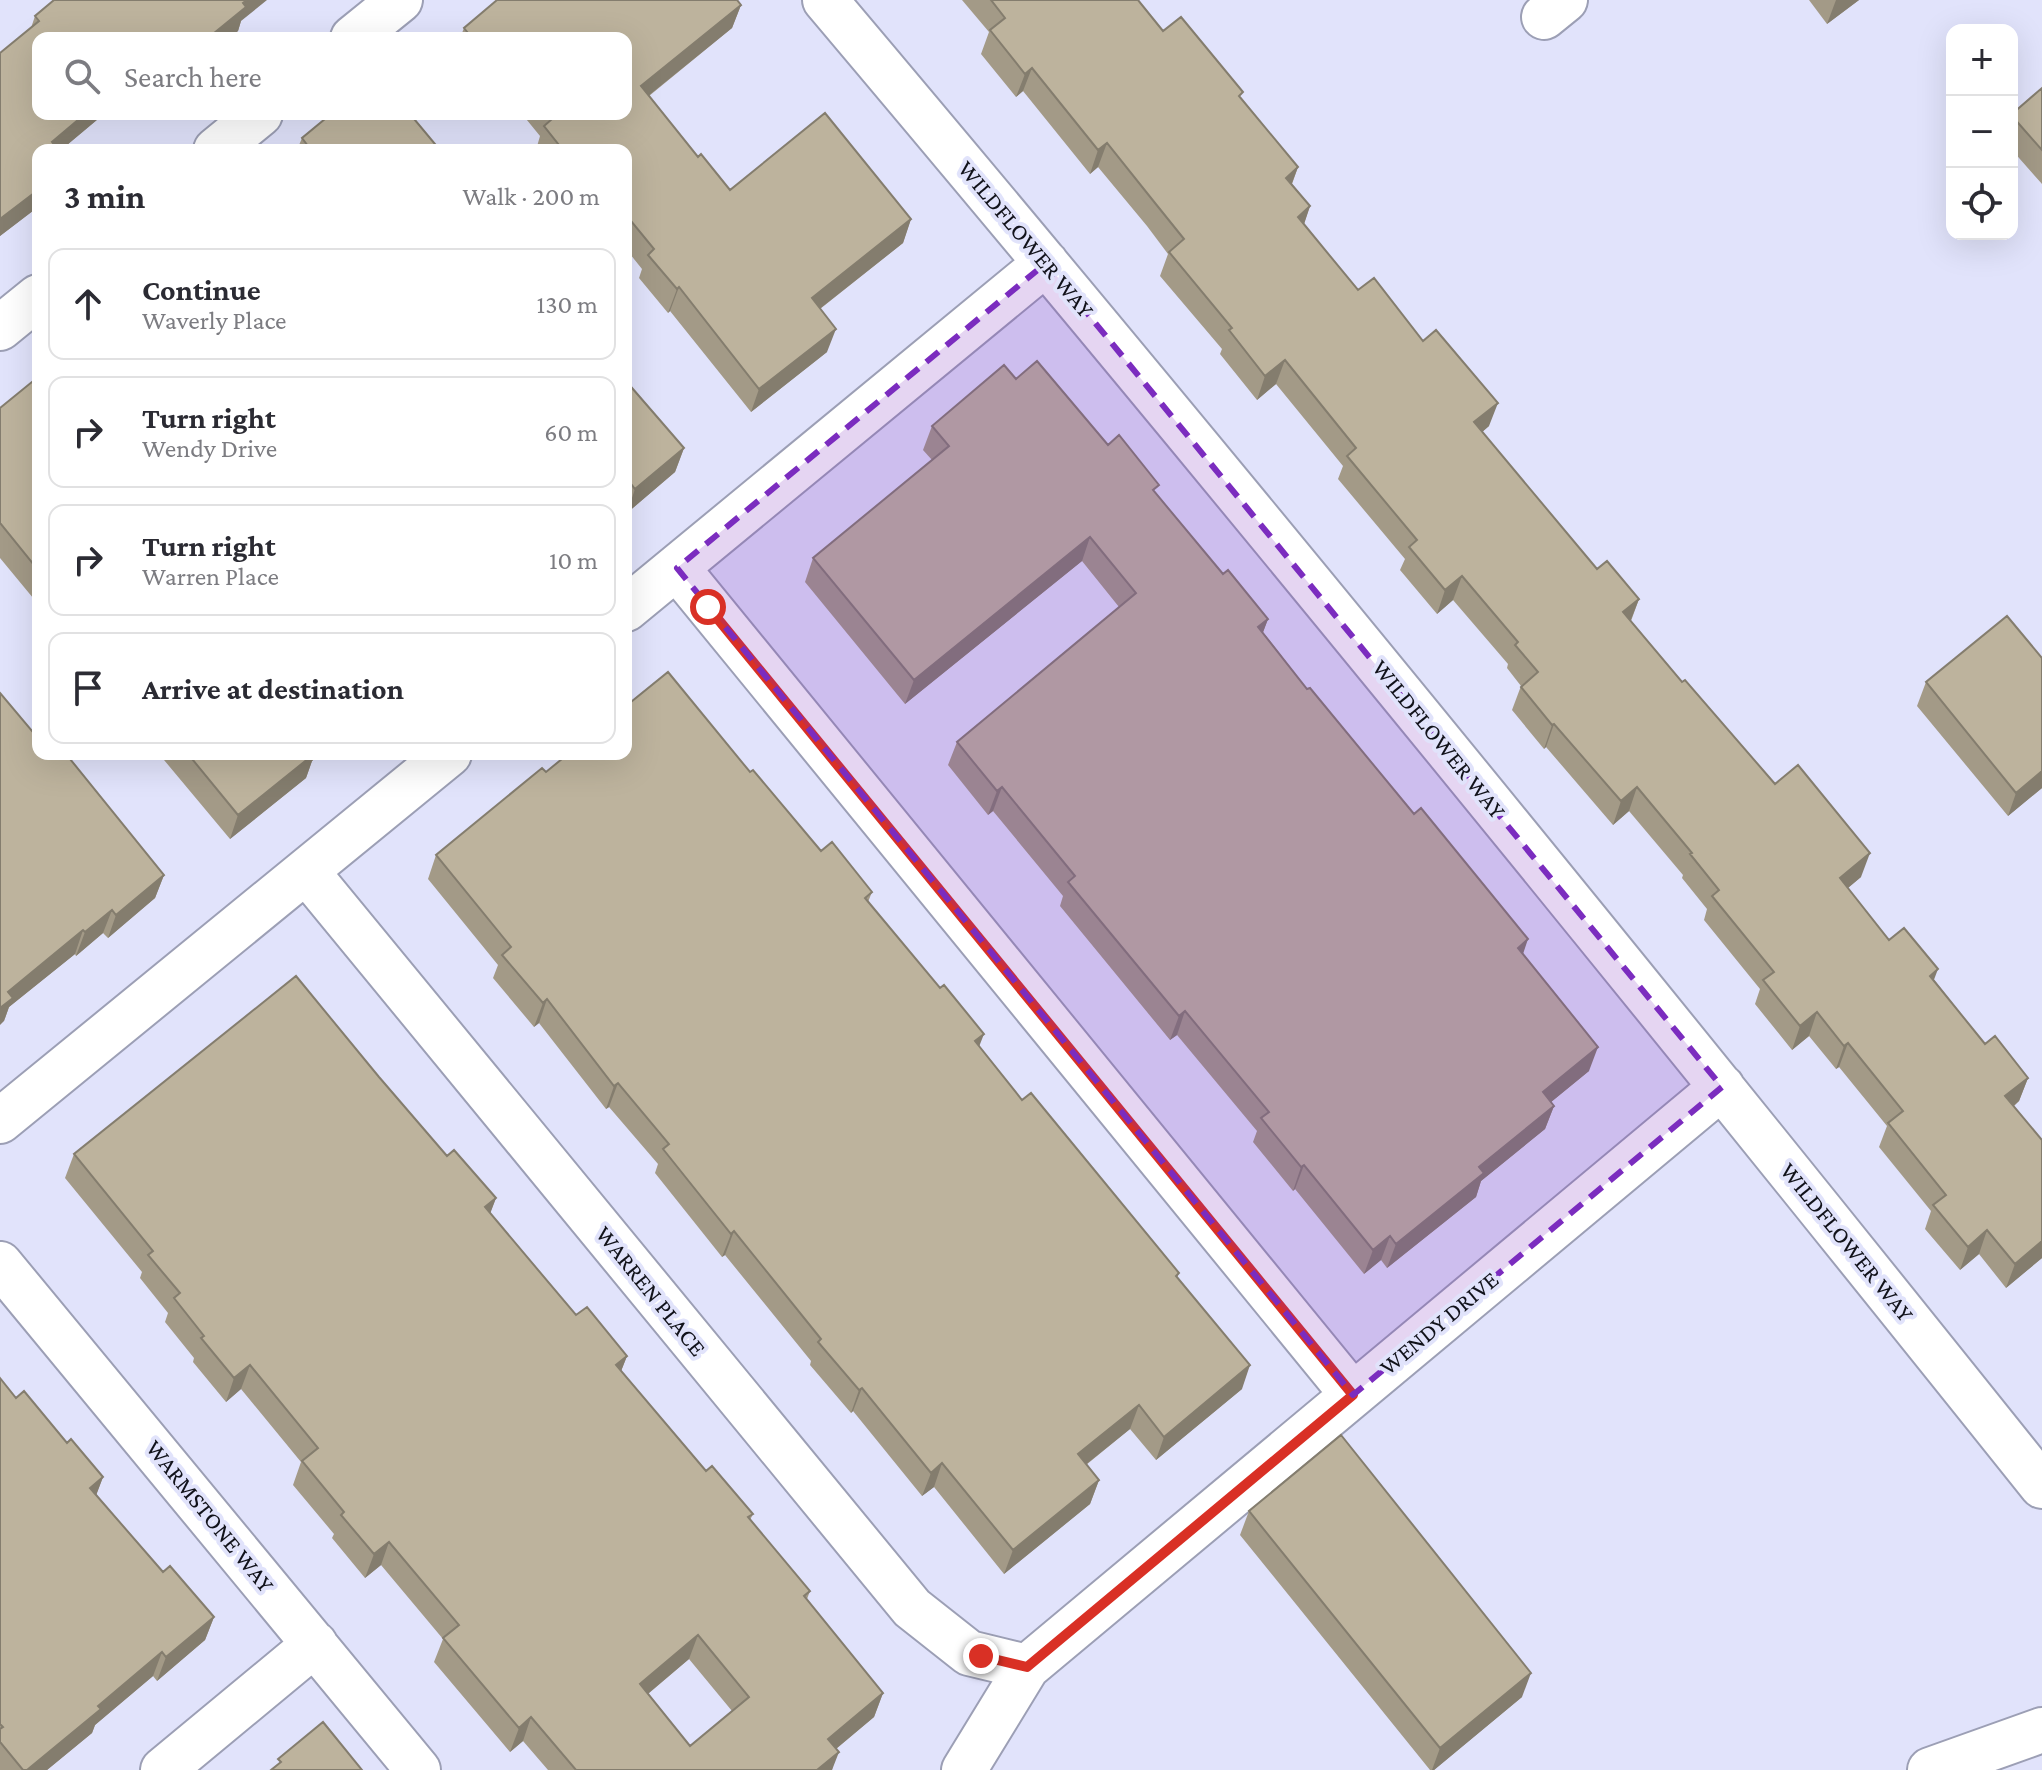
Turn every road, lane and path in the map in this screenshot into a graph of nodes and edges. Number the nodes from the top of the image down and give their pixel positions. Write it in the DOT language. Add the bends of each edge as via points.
graph roads {
  1 [pos="400,0"];
  2 [pos="825,0"];
  3 [pos="360,32"];
  4 [pos="253,120"];
  5 [pos="223,144"];
  6 [pos="1046,263"];
  7 [pos="32,302"];
  8 [pos="0,328"];
  9 [pos="677,568"];
  10 [pos="632,604"];
  11 [pos="442,760"];
  12 [pos="306,871"];
  13 [pos="1722,1087"];
  14 [pos="0,1121"];
  15 [pos="0,1264"];
  16 [pos="1353,1395"];
  17 [pos="2042,1486"];
  18 [pos="315,1644"];
  19 [pos="1027,1667"];
  20 [pos="2042,1730"];
  21 [pos="163,1770"];
  22 [pos="418,1770"];
  23 [pos="964,1770"];
  24 [pos="1930,1770"];
  1 -- 3 [label="street"];
  2 -- 6 [label="street, WILDFLOWER WAY"];
  4 -- 5 [label="street"];
  6 -- 9 [label="street"];
  6 -- 13 [label="street, WILDFLOWER WAY"];
  7 -- 8 [label="street"];
  9 -- 10 [label="street"];
  9 -- 16 [label="street"];
  11 -- 12 [label="street"];
  12 -- 14 [label="street"];
  12 -- 19 [label="street, WARREN PLACE" via="912,1608 969,1653"];
  13 -- 16 [label="street, WENDY DRIVE"];
  13 -- 17 [label="street, WILDFLOWER WAY"];
  15 -- 18 [label="street, WARMSTONE WAY"];
  16 -- 19 [label="street, WENDY DRIVE"];
  18 -- 21 [label="street"];
  18 -- 22 [label="street, WARMSTONE WAY"];
  19 -- 23 [label="street, WENDY DRIVE"];
  20 -- 24 [label="street"];
}
